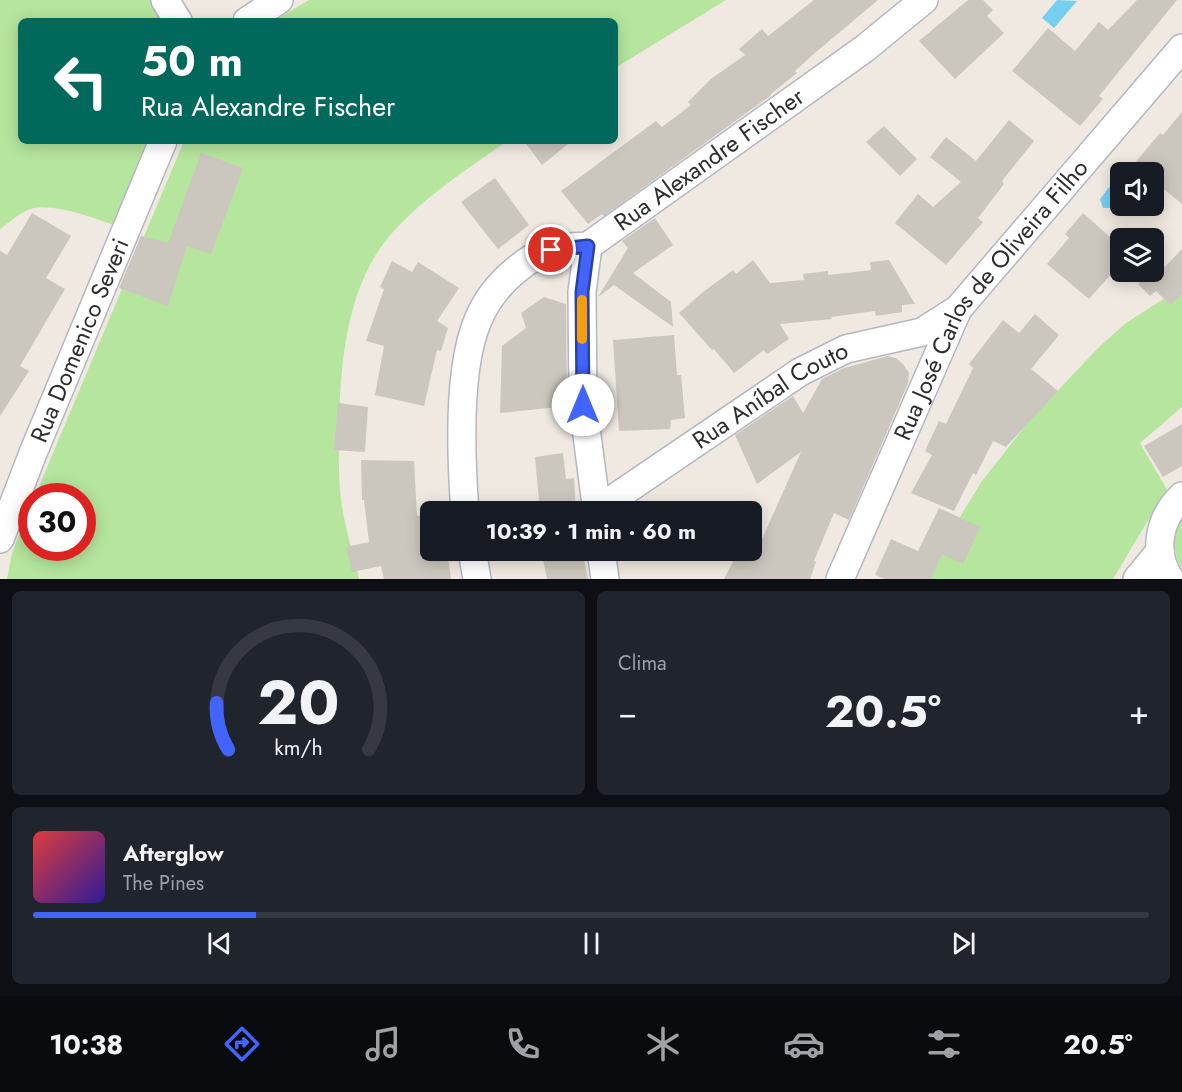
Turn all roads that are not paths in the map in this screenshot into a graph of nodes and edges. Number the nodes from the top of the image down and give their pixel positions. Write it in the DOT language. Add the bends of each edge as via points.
graph roads {
  1 [pos="165,0"];
  2 [pos="279,0"];
  3 [pos="924,0"];
  4 [pos="176,18"];
  5 [pos="252,18"];
  6 [pos="1182,48"];
  7 [pos="162,144"];
  8 [pos="588,246"];
  9 [pos="958,309"];
  10 [pos="1182,496"];
  11 [pos="464,501"];
  12 [pos="596,501"];
  13 [pos="612,501"];
  14 [pos="1,536"];
  15 [pos="1160,551"];
  16 [pos="474,561"];
  17 [pos="603,561"];
  18 [pos="477,579"];
  19 [pos="605,579"];
  20 [pos="840,579"];
  21 [pos="1137,579"];
  22 [pos="1170,579"];
  1 -- 4 [label="street"];
  2 -- 5 [label="street"];
  3 -- 8 [label="street, Rua Alexandre Fischer" via="864,49"];
  6 -- 9 [label="street, Rua José Carlos de Oliveira Filho"];
  7 -- 14 [label="street, Rua Domenico Severi"];
  8 -- 11 [label="street, Rua Alexandre Fischer" via="551,250 527,261 499,286 478,320 465,385"];
  8 -- 12 [label="street" via="582,292 583,405"];
  9 -- 13 [label="street, Rua Aníbal Couto" via="922,332 846,350 800,372"];
  9 -- 20 [label="street, Rua José Carlos de Oliveira Filho"];
  10 -- 15 [label="street" via="1165,519"];
  15 -- 21 [label="street"];
  15 -- 22 [label="street"];
  16 -- 18 [label="street"];
  17 -- 19 [label="street"];
}
